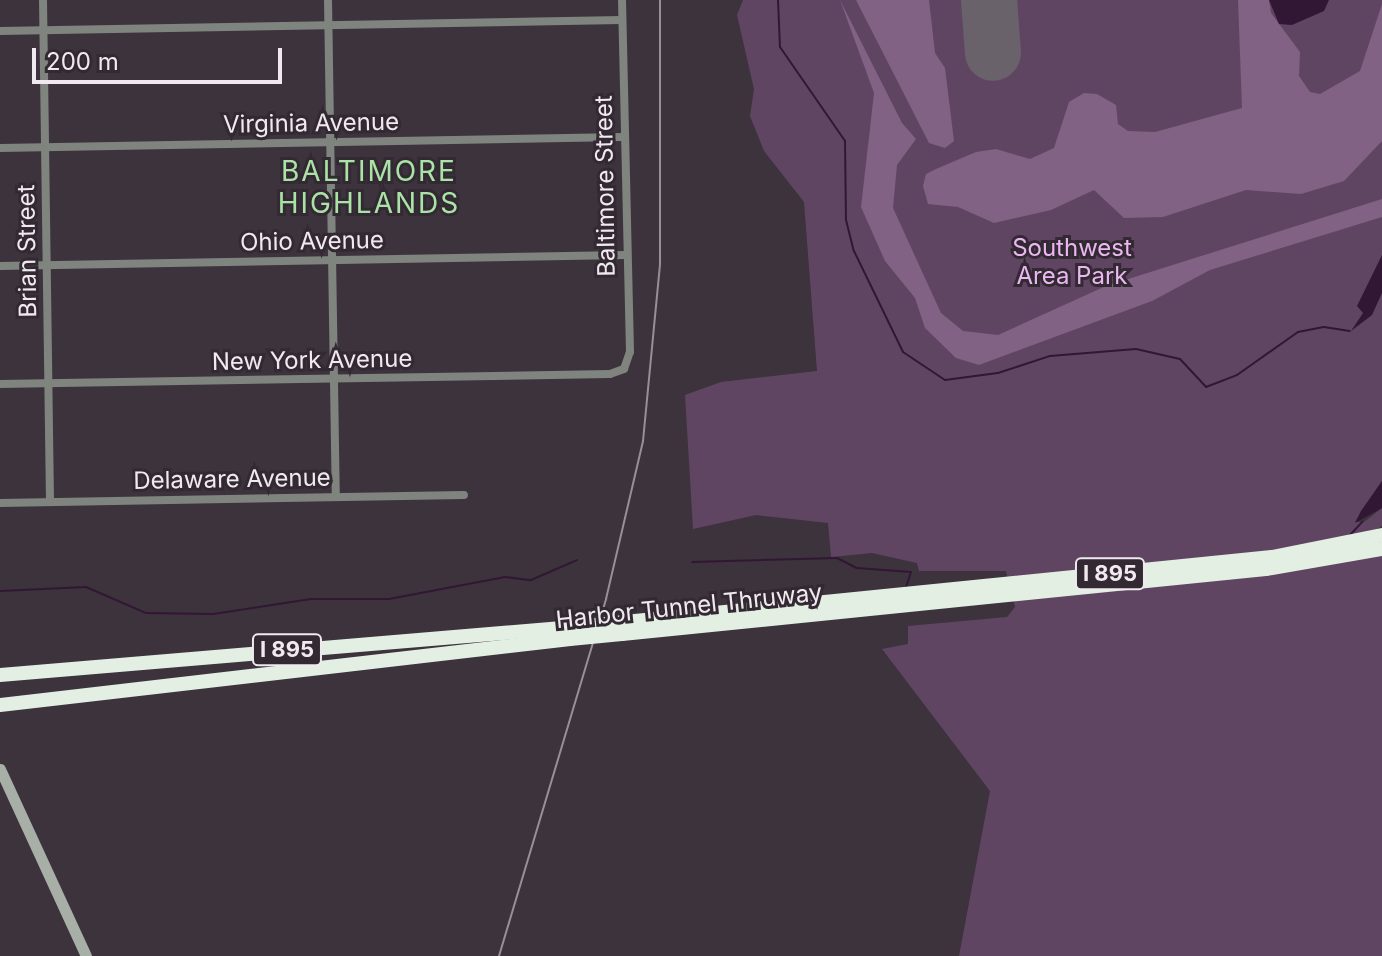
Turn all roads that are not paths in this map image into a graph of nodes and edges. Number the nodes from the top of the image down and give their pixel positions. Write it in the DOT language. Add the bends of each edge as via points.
graph roads {
  1 [pos="43,0"];
  2 [pos="328,0"];
  3 [pos="622,0"];
  4 [pos="622,20"];
  5 [pos="329,25"];
  6 [pos="43,30"];
  7 [pos="0,31"];
  8 [pos="623,137"];
  9 [pos="330,142"];
  10 [pos="45,147"];
  11 [pos="0,148"];
  12 [pos="625,255"];
  13 [pos="332,260"];
  14 [pos="47,265"];
  15 [pos="0,266"];
  16 [pos="624,369"];
  17 [pos="334,380"];
  18 [pos="49,383"];
  19 [pos="0,384"];
  20 [pos="464,495"];
  21 [pos="336,497"];
  22 [pos="50,502"];
  23 [pos="0,503"];
  24 [pos="1382,535"];
  25 [pos="1382,549"];
  26 [pos="838,607"];
  27 [pos="572,633"];
  28 [pos="0,675"];
  29 [pos="0,705"];
  30 [pos="0,769"];
  31 [pos="86,956"];
  1 -- 6 [label="street, Brian Street"];
  2 -- 5 [label="street"];
  3 -- 4 [label="street, Baltimore Street"];
  4 -- 5 [label="street"];
  4 -- 8 [label="street, Baltimore Street"];
  5 -- 6 [label="street"];
  5 -- 9 [label="street"];
  6 -- 7 [label="street"];
  6 -- 10 [label="street, Brian Street"];
  8 -- 9 [label="street, Virginia Avenue"];
  8 -- 12 [label="street, Baltimore Street"];
  9 -- 10 [label="street, Virginia Avenue"];
  9 -- 13 [label="street"];
  10 -- 11 [label="street, Virginia Avenue"];
  10 -- 14 [label="street, Brian Street"];
  12 -- 13 [label="street, Ohio Avenue"];
  12 -- 16 [label="street, Baltimore Street" via="630,352"];
  13 -- 14 [label="street, Ohio Avenue"];
  13 -- 17 [label="street"];
  14 -- 15 [label="street, Ohio Avenue"];
  14 -- 18 [label="street, Brian Street"];
  16 -- 17 [label="street, New York Avenue" via="610,374"];
  17 -- 18 [label="street, New York Avenue"];
  17 -- 21 [label="street"];
  18 -- 19 [label="street, New York Avenue"];
  18 -- 22 [label="street, Brian Street"];
  20 -- 21 [label="street, Delaware Avenue"];
  21 -- 22 [label="street, Delaware Avenue"];
  22 -- 23 [label="street, Delaware Avenue"];
  24 -- 26 [label="highway, Harbor Tunnel Thruway / I 895" via="1272,557"];
  25 -- 26 [label="highway, Harbor Tunnel Thruway / I 895" via="1266,569"];
  26 -- 27 [label="highway, Harbor Tunnel Thruway / I 895, bridge"];
  27 -- 28 [label="highway, Harbor Tunnel Thruway / I 895"];
  27 -- 29 [label="highway, Harbor Tunnel Thruway / I 895"];
  30 -- 31 [label="main road"];
}
